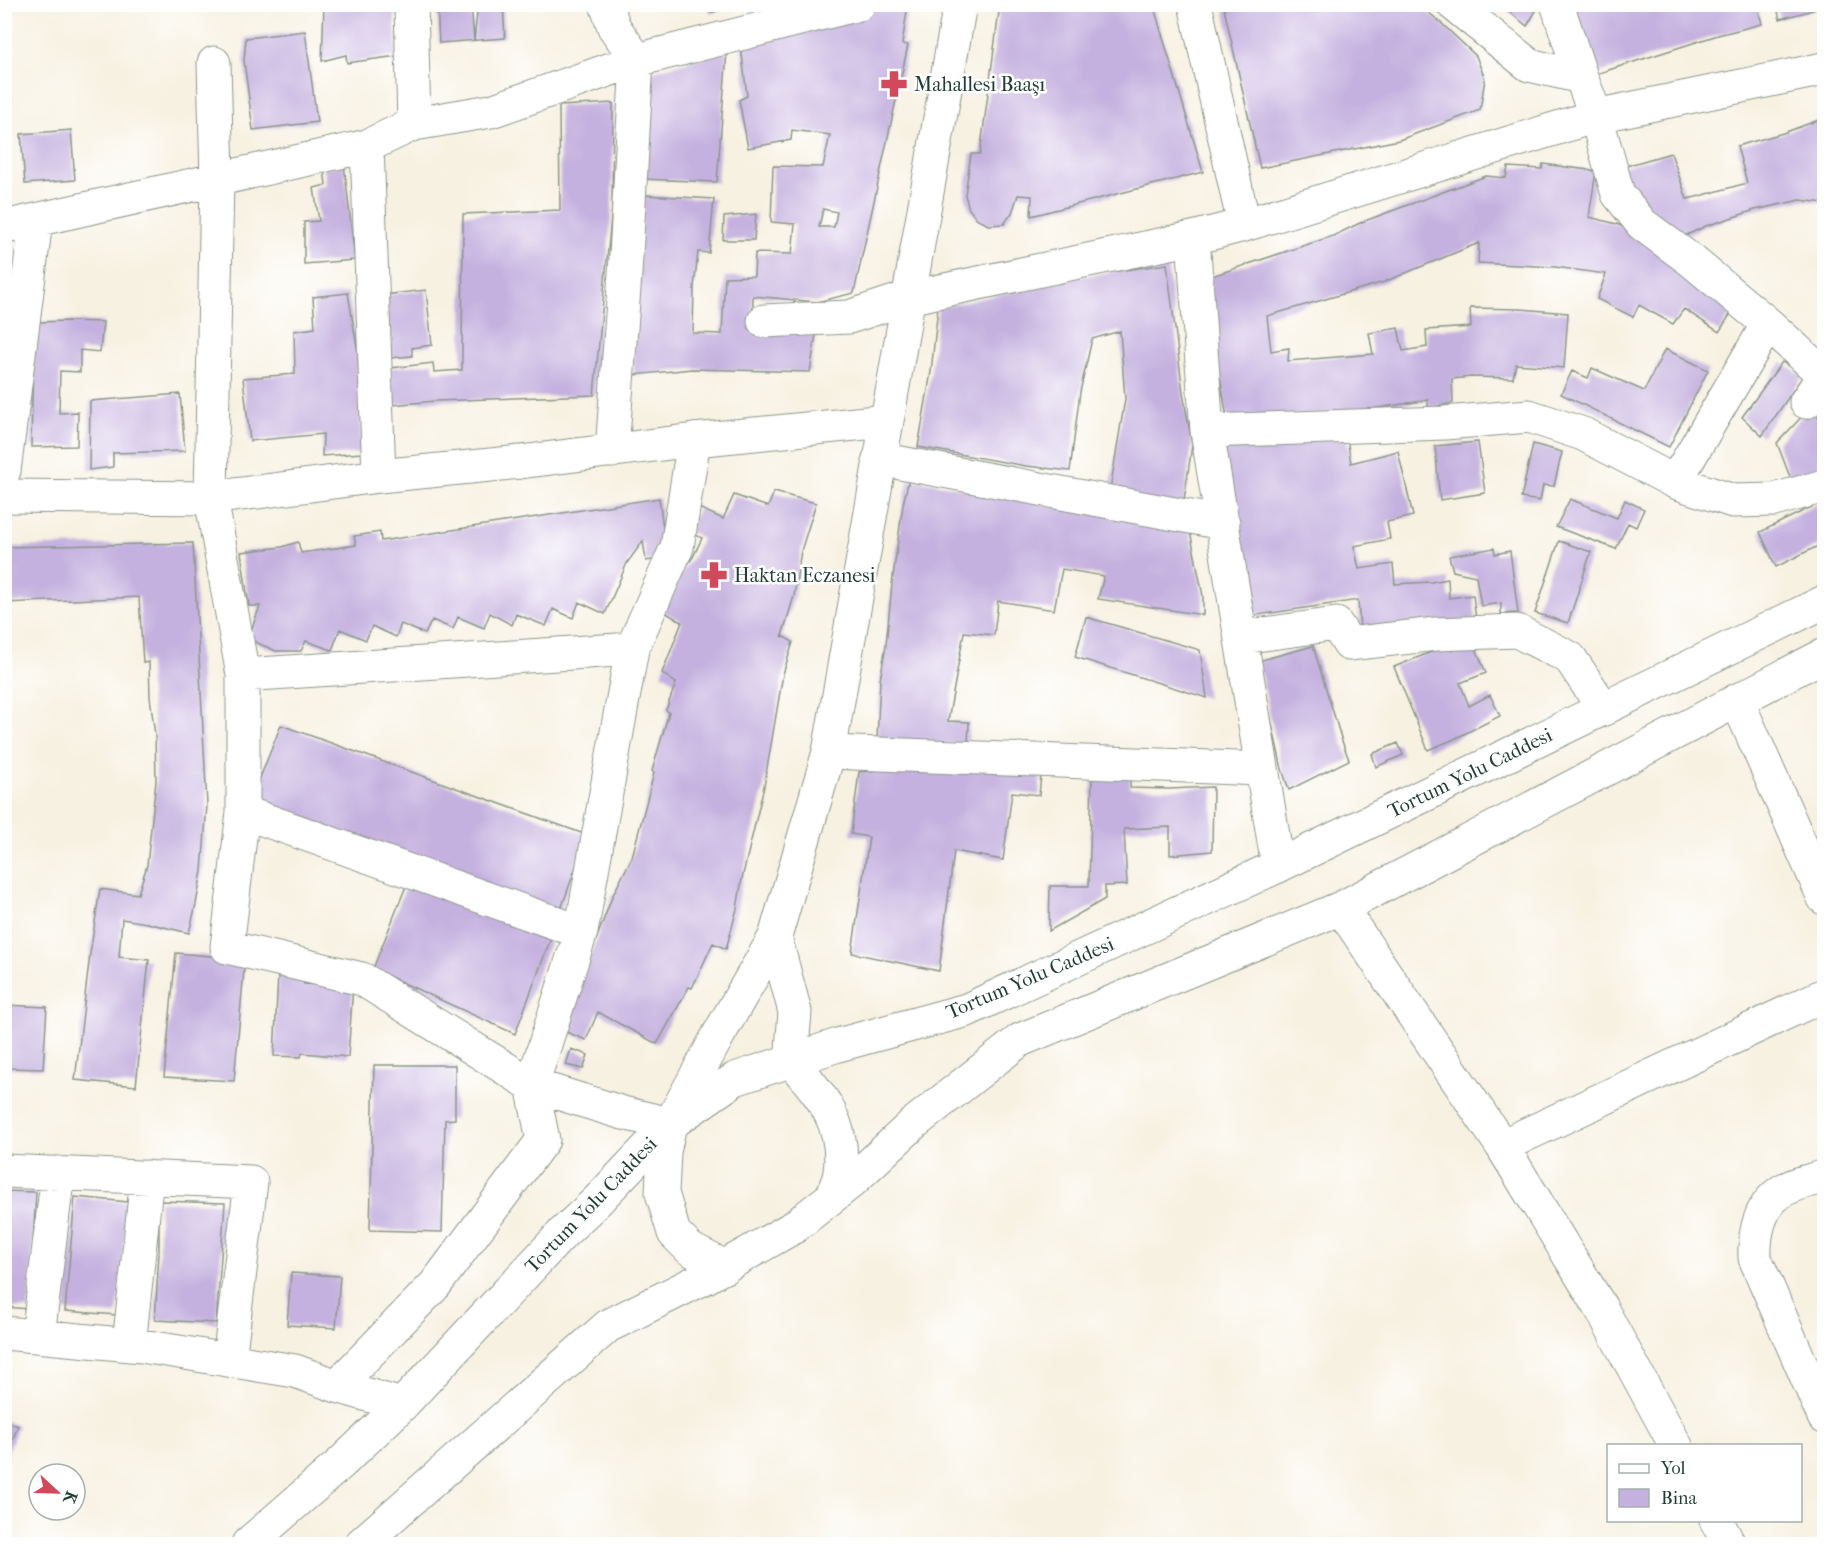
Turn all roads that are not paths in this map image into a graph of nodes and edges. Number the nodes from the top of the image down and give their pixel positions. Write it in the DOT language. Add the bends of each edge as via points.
graph roads {
  1 [pos="411,4"];
  2 [pos="606,4"];
  3 [pos="859,4"];
  4 [pos="960,4"];
  5 [pos="1195,4"];
  6 [pos="1453,4"];
  7 [pos="1557,4"];
  8 [pos="637,60"];
  9 [pos="214,63"];
  10 [pos="1824,69"];
  11 [pos="1581,76"];
  12 [pos="1596,116"];
  13 [pos="414,124"];
  14 [pos="367,146"];
  15 [pos="217,179"];
  16 [pos="20,224"];
  17 [pos="1244,225"];
  18 [pos="1193,238"];
  19 [pos="907,298"];
  20 [pos="764,321"];
  21 [pos="1768,324"];
  22 [pos="1810,344"];
  23 [pos="1824,375"];
  24 [pos="1806,402"];
  25 [pos="886,421"];
  26 [pos="1208,431"];
  27 [pos="694,440"];
  28 [pos="612,451"];
  29 [pos="879,459"];
  30 [pos="4,471"];
  31 [pos="378,476"];
  32 [pos="1675,482"];
  33 [pos="1824,486"];
  34 [pos="4,495"];
  35 [pos="211,498"];
  36 [pos="1223,524"];
  37 [pos="1824,602"];
  38 [pos="1242,637"];
  39 [pos="632,649"];
  40 [pos="1824,655"];
  41 [pos="243,675"];
  42 [pos="1737,700"];
  43 [pos="1604,709"];
  44 [pos="829,752"];
  45 [pos="1262,769"];
  46 [pos="243,812"];
  47 [pos="1278,866"];
  48 [pos="1824,898"];
  49 [pos="1341,908"];
  50 [pos="581,932"];
  51 [pos="775,938"];
  52 [pos="1824,995"];
  53 [pos="791,1060"];
  54 [pos="532,1085"];
  55 [pos="670,1124"];
  56 [pos="1503,1146"];
  57 [pos="4,1171"];
  58 [pos="58,1173"];
  59 [pos="1824,1176"];
  60 [pos="147,1177"];
  61 [pos="831,1198"];
  62 [pos="725,1267"];
  63 [pos="4,1333"];
  64 [pos="38,1336"];
  65 [pos="129,1345"];
  66 [pos="229,1360"];
  67 [pos="337,1386"];
  68 [pos="402,1405"];
  69 [pos="1824,1417"];
  70 [pos="1675,1444"];
  71 [pos="1717,1522"];
  72 [pos="248,1545"];
  73 [pos="361,1545"];
  74 [pos="1729,1545"];
  1 -- 13 [label="main road"];
  2 -- 8 [label="main road" via="614,27"];
  3 -- 8 [label="main road"];
  4 -- 19 [label="main road"];
  5 -- 17 [label="main road"];
  6 -- 11 [label="main road" via="1529,65"];
  7 -- 11 [label="main road"];
  8 -- 13 [label="main road" via="490,111"];
  8 -- 28 [label="main road"];
  9 -- 15 [label="main road"];
  10 -- 12 [label="main road"];
  11 -- 12 [label="main road"];
  12 -- 17 [label="main road"];
  12 -- 21 [label="main road" via="1618,194 1642,224"];
  13 -- 14 [label="main road"];
  14 -- 15 [label="main road"];
  14 -- 31 [label="main road"];
  15 -- 16 [label="main road"];
  15 -- 35 [label="main road"];
  16 -- 30 [label="main road"];
  17 -- 18 [label="main road"];
  18 -- 19 [label="main road"];
  18 -- 26 [label="main road"];
  19 -- 20 [label="main road" via="849,317"];
  19 -- 25 [label="main road"];
  21 -- 22 [label="main road"];
  21 -- 32 [label="main road"];
  22 -- 23 [label="main road"];
  23 -- 24 [label="main road"];
  25 -- 27 [label="main road"];
  25 -- 29 [label="main road"];
  26 -- 32 [label="main road" via="1445,423 1529,416 1583,434"];
  26 -- 36 [label="main road"];
  27 -- 28 [label="main road"];
  27 -- 39 [label="main road" via="677,547"];
  28 -- 31 [label="main road"];
  29 -- 36 [label="main road"];
  29 -- 44 [label="main road"];
  31 -- 35 [label="main road"];
  32 -- 33 [label="main road" via="1732,501 1774,500"];
  34 -- 35 [label="main road"];
  35 -- 41 [label="main road"];
  36 -- 38 [label="main road"];
  37 -- 43 [label="main road, Tortum Yolu Caddesi"];
  38 -- 43 [label="main road" via="1336,624 1349,644 1436,634 1517,631 1570,658"];
  38 -- 45 [label="main road"];
  39 -- 41 [label="main road"];
  39 -- 50 [label="main road"];
  40 -- 42 [label="main road"];
  41 -- 46 [label="main road"];
  42 -- 48 [label="main road"];
  42 -- 49 [label="main road"];
  43 -- 47 [label="main road, Tortum Yolu Caddesi"];
  44 -- 45 [label="main road"];
  44 -- 51 [label="main road"];
  45 -- 47 [label="main road"];
  46 -- 50 [label="main road"];
  46 -- 54 [label="main road" via="227,947 362,979"];
  47 -- 53 [label="main road, Tortum Yolu Caddesi" via="967,1010"];
  49 -- 56 [label="main road"];
  49 -- 61 [label="main road" via="1020,1040 913,1124"];
  50 -- 54 [label="main road"];
  51 -- 53 [label="main road" via="795,1012"];
  51 -- 55 [label="main road"];
  52 -- 56 [label="main road"];
  53 -- 55 [label="main road, Tortum Yolu Caddesi" via="735,1079"];
  53 -- 61 [label="main road" via="817,1090 840,1138 840,1173"];
  54 -- 55 [label="main road"];
  54 -- 67 [label="main road" via="543,1140 435,1285"];
  55 -- 62 [label="main road" via="662,1193 674,1233 690,1249"];
  55 -- 68 [label="main road, Tortum Yolu Caddesi"];
  56 -- 70 [label="main road" via="1601,1308"];
  57 -- 58 [label="main road"];
  58 -- 60 [label="main road"];
  58 -- 64 [label="main road"];
  59 -- 69 [label="main road" via="1780,1192 1764,1212 1754,1241 1755,1258"];
  60 -- 65 [label="main road"];
  60 -- 66 [label="main road" via="251,1182"];
  61 -- 62 [label="main road" via="794,1227"];
  62 -- 73 [label="main road" via="608,1326"];
  63 -- 64 [label="main road"];
  64 -- 65 [label="main road"];
  65 -- 66 [label="main road"];
  66 -- 67 [label="main road" via="295,1371"];
  67 -- 68 [label="main road"];
  68 -- 72 [label="main road, Tortum Yolu Caddesi"];
  71 -- 74 [label="main road"];
}
